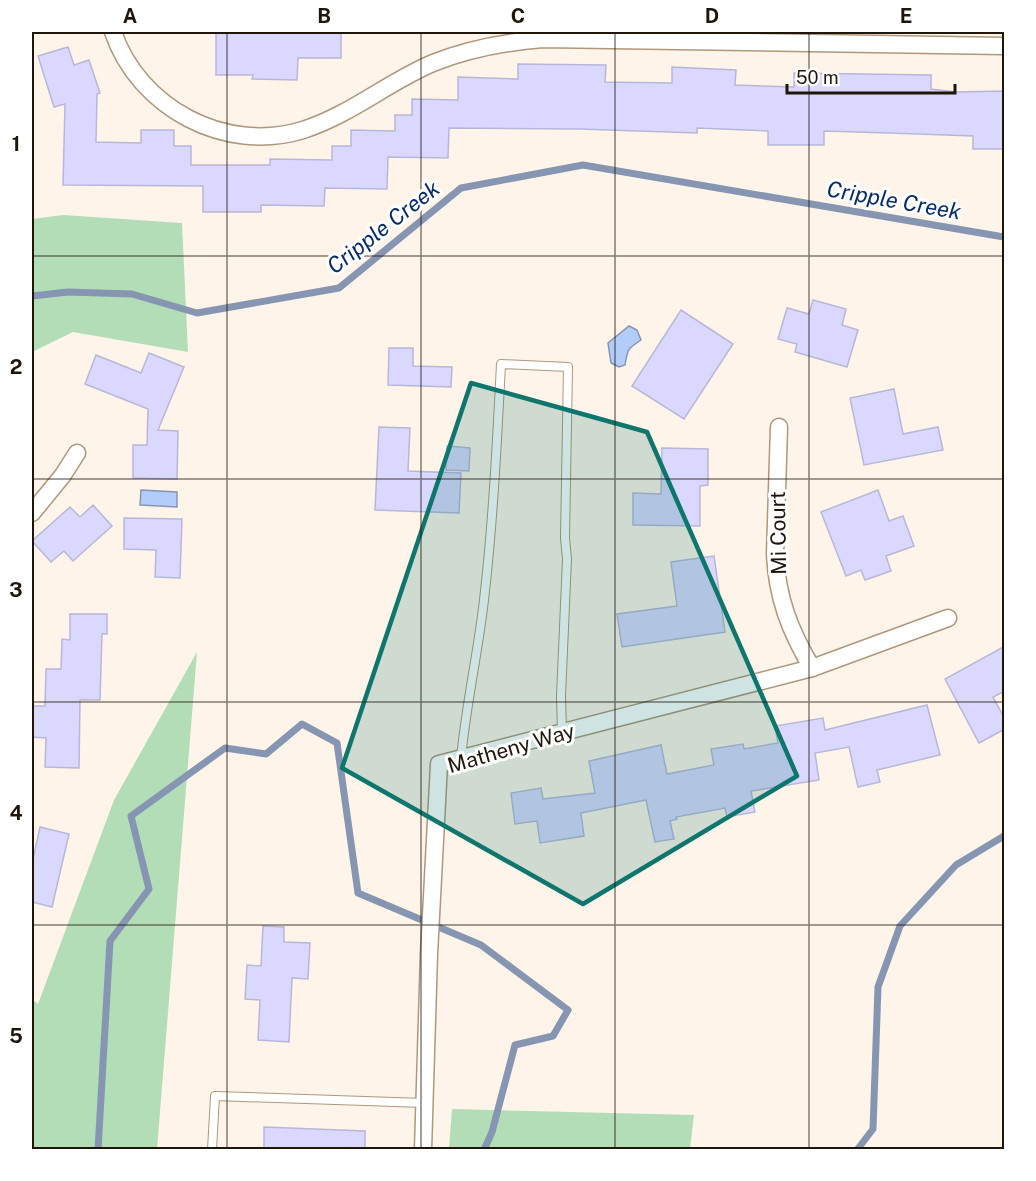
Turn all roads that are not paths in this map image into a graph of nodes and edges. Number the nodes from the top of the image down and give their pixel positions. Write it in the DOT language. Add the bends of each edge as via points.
graph roads {
  1 [pos="113,32"];
  2 [pos="1005,46"];
  3 [pos="779,427"];
  4 [pos="76,453"];
  5 [pos="32,513"];
  6 [pos="948,618"];
  7 [pos="812,668"];
  8 [pos="562,732"];
  9 [pos="461,758"];
  10 [pos="424,1102"];
  11 [pos="212,1149"];
  12 [pos="423,1149"];
  1 -- 2 [label="street" via="142,82 178,113 223,132 255,136 304,129 335,117 433,63 511,42 543,39"];
  3 -- 7 [label="street, Mi Court" via="776,572 782,606"];
  4 -- 5 [label="street"];
  6 -- 7 [label="street, Matheny Way"];
  7 -- 8 [label="street, Matheny Way"];
  8 -- 9 [label="street, Matheny Way"];
  8 -- 9 [label="lane" via="568,367 501,364 485,592"];
  9 -- 10 [label="street, Matheny Way" via="440,764"];
  10 -- 11 [label="lane" via="215,1095"];
  10 -- 12 [label="street, Matheny Way"];
}
